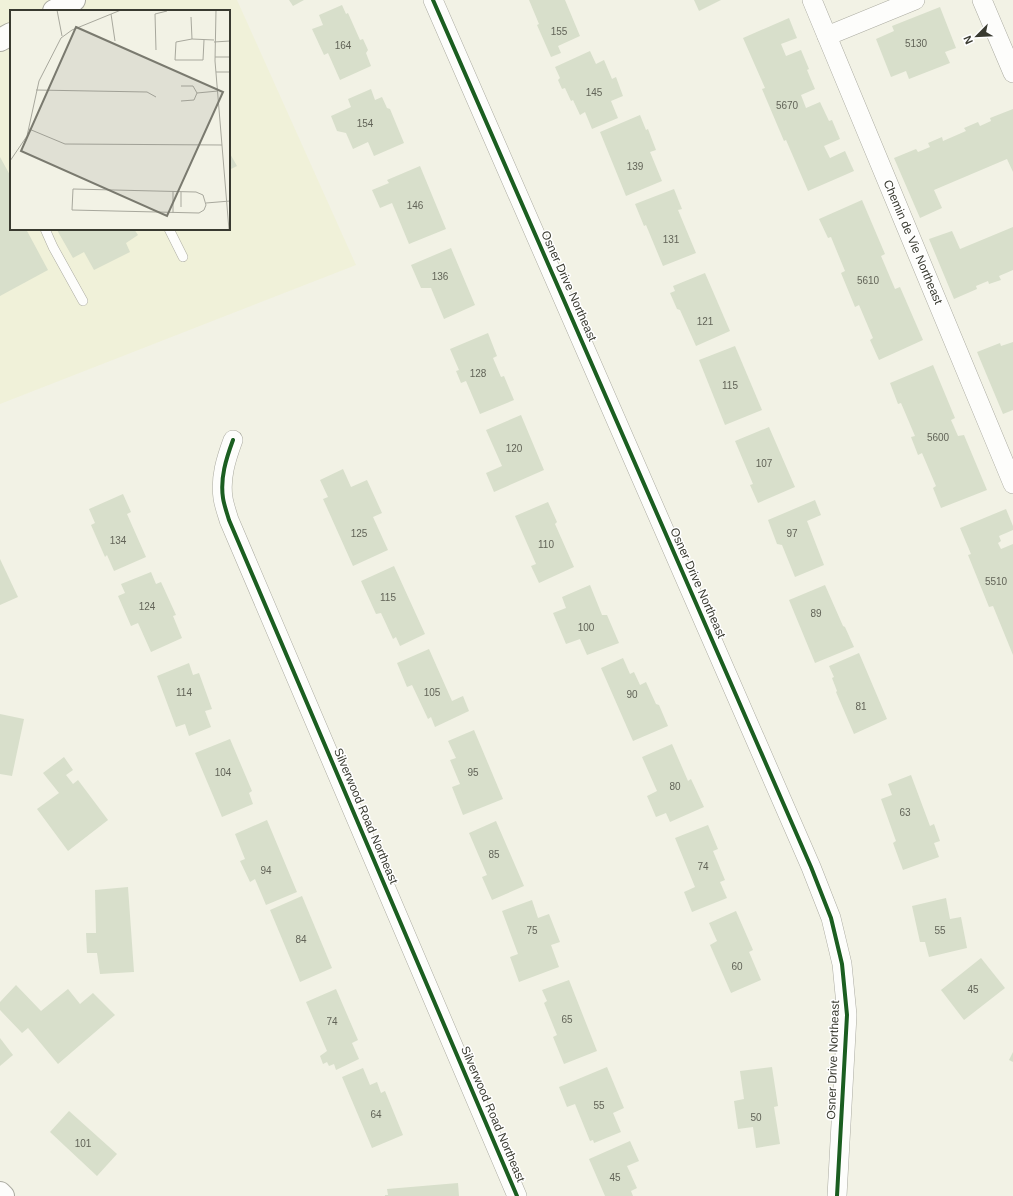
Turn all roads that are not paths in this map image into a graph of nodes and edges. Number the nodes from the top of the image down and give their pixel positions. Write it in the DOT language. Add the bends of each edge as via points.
graph roads {
  1 [pos="74,0"];
  2 [pos="433,0"];
  3 [pos="812,0"];
  4 [pos="915,0"];
  5 [pos="982,0"];
  6 [pos="56,10"];
  7 [pos="827,36"];
  8 [pos="1013,73"];
  9 [pos="45,230"];
  10 [pos="170,230"];
  11 [pos="183,257"];
  12 [pos="83,301"];
  13 [pos="233,440"];
  14 [pos="1013,484"];
  15 [pos="0,1193"];
  16 [pos="3,1196"];
  17 [pos="517,1196"];
  18 [pos="837,1196"];
  1 -- 6 [label="main road"];
  2 -- 18 [label="street, Osner Drive Northeast" via="831,918 842,964 847,1014"];
  3 -- 7 [label="street, Chemin de Vie Northeast"];
  4 -- 7 [label="street"];
  5 -- 8 [label="street"];
  7 -- 14 [label="street, Chemin de Vie Northeast"];
  9 -- 12 [label="lane"];
  10 -- 11 [label="lane"];
  13 -- 17 [label="street, Silverwood Road Northeast" via="223,477 223,498 229,520"];
  15 -- 16 [label="main road"];
}
